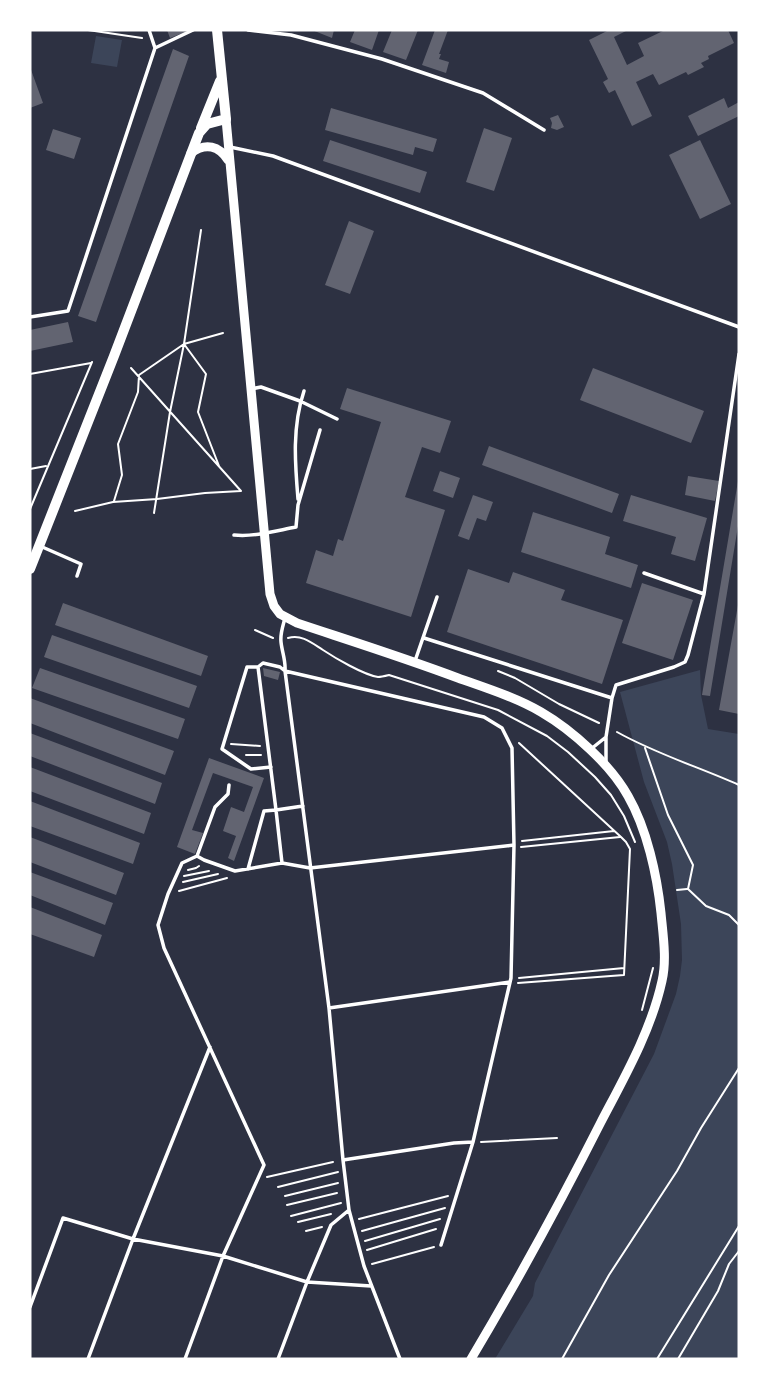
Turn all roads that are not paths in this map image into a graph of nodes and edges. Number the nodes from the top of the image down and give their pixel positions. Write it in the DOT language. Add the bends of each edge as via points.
graph roads {
  1 [pos="149,30"];
  2 [pos="193,30"];
  3 [pos="217,30"];
  4 [pos="223,30"];
  5 [pos="248,30"];
  6 [pos="155,48"];
  7 [pos="221,79"];
  8 [pos="226,120"];
  9 [pos="544,130"];
  10 [pos="199,134"];
  11 [pos="228,147"];
  12 [pos="191,153"];
  13 [pos="229,162"];
  14 [pos="30,317"];
  15 [pos="739,327"];
  16 [pos="739,354"];
  17 [pos="250,389"];
  18 [pos="303,391"];
  19 [pos="300,401"];
  20 [pos="337,419"];
  21 [pos="320,430"];
  22 [pos="298,505"];
  23 [pos="265,534"];
  24 [pos="234,535"];
  25 [pos="34,543"];
  26 [pos="30,569"];
  27 [pos="644,573"];
  28 [pos="77,576"];
  29 [pos="704,594"];
  30 [pos="437,597"];
  31 [pos="285,618"];
  32 [pos="424,638"];
  33 [pos="415,662"];
  34 [pos="258,667"];
  35 [pos="285,671"];
  36 [pos="612,698"];
  37 [pos="606,737"];
  38 [pos="589,750"];
  39 [pos="606,766"];
  40 [pos="271,767"];
  41 [pos="229,785"];
  42 [pos="303,806"];
  43 [pos="276,810"];
  44 [pos="514,845"];
  45 [pos="197,856"];
  46 [pos="282,863"];
  47 [pos="310,868"];
  48 [pos="248,869"];
  49 [pos="511,980"];
  50 [pos="329,1008"];
  51 [pos="210,1047"];
  52 [pos="472,1142"];
  53 [pos="342,1160"];
  54 [pos="349,1210"];
  55 [pos="134,1239"];
  56 [pos="441,1245"];
  57 [pos="223,1256"];
  58 [pos="306,1282"];
  59 [pos="371,1286"];
  60 [pos="30,1307"];
  61 [pos="88,1359"];
  62 [pos="185,1359"];
  63 [pos="278,1359"];
  64 [pos="400,1359"];
  65 [pos="471,1359"];
  1 -- 6 [label="lane"];
  2 -- 6 [label="lane"];
  3 -- 4 [label="lane"];
  3 -- 7 [label="main road"];
  5 -- 9 [label="lane" via="290,35 394,63 482,93"];
  6 -- 14 [label="lane" via="68,311"];
  7 -- 8 [label="main road"];
  7 -- 10 [label="main road"];
  8 -- 10 [label="main road" via="207,124"];
  8 -- 11 [label="street"];
  10 -- 12 [label="main road"];
  11 -- 13 [label="street"];
  11 -- 15 [label="lane" via="273,156"];
  12 -- 13 [label="street" via="202,147 215,148"];
  12 -- 25 [label="main road" via="114,356"];
  13 -- 17 [label="street"];
  16 -- 29 [label="lane"];
  17 -- 19 [label="lane" via="261,387"];
  17 -- 23 [label="street"];
  18 -- 19 [label="lane"];
  19 -- 20 [label="lane"];
  19 -- 22 [label="lane" via="295,450"];
  21 -- 22 [label="lane"];
  22 -- 23 [label="lane" via="296,527"];
  23 -- 24 [label="lane"];
  23 -- 31 [label="street" via="271,594"];
  25 -- 26 [label="main road"];
  25 -- 28 [label="lane" via="81,564"];
  27 -- 29 [label="lane"];
  29 -- 36 [label="lane" via="685,662 616,685"];
  30 -- 32 [label="lane"];
  31 -- 33 [label="street"];
  31 -- 35 [label="lane" via="281,633"];
  32 -- 33 [label="lane"];
  32 -- 36 [label="lane"];
  33 -- 38 [label="street" via="513,698 542,713"];
  34 -- 35 [label="lane" via="263,663"];
  34 -- 40 [label="lane"];
  34 -- 40 [label="lane" via="247,667 222,749 251,769"];
  35 -- 42 [label="lane"];
  35 -- 44 [label="lane" via="484,717 502,728 512,748"];
  36 -- 37 [label="lane"];
  37 -- 38 [label="lane"];
  37 -- 39 [label="lane"];
  38 -- 39 [label="street"];
  39 -- 65 [label="street" via="628,796 653,862 664,942 663,978 654,1012 614,1097 547,1228"];
  40 -- 43 [label="lane"];
  41 -- 45 [label="lane" via="228,794 215,807"];
  42 -- 43 [label="lane"];
  42 -- 47 [label="lane"];
  43 -- 46 [label="lane"];
  43 -- 48 [label="lane" via="264,811"];
  44 -- 47 [label="lane"];
  44 -- 49 [label="lane"];
  45 -- 48 [label="lane" via="227,868"];
  45 -- 51 [label="lane" via="182,863 158,925"];
  46 -- 47 [label="lane"];
  46 -- 48 [label="lane"];
  47 -- 50 [label="lane"];
  49 -- 50 [label="lane"];
  49 -- 52 [label="lane"];
  50 -- 53 [label="lane"];
  51 -- 55 [label="lane"];
  51 -- 57 [label="lane" via="264,1165"];
  52 -- 53 [label="lane"];
  52 -- 56 [label="lane"];
  53 -- 54 [label="lane"];
  54 -- 58 [label="lane" via="331,1225"];
  54 -- 59 [label="lane"];
  55 -- 57 [label="lane"];
  55 -- 60 [label="lane" via="63,1219"];
  55 -- 61 [label="lane"];
  57 -- 58 [label="lane"];
  57 -- 62 [label="lane"];
  58 -- 59 [label="lane"];
  58 -- 63 [label="lane"];
  59 -- 64 [label="lane"];
}
